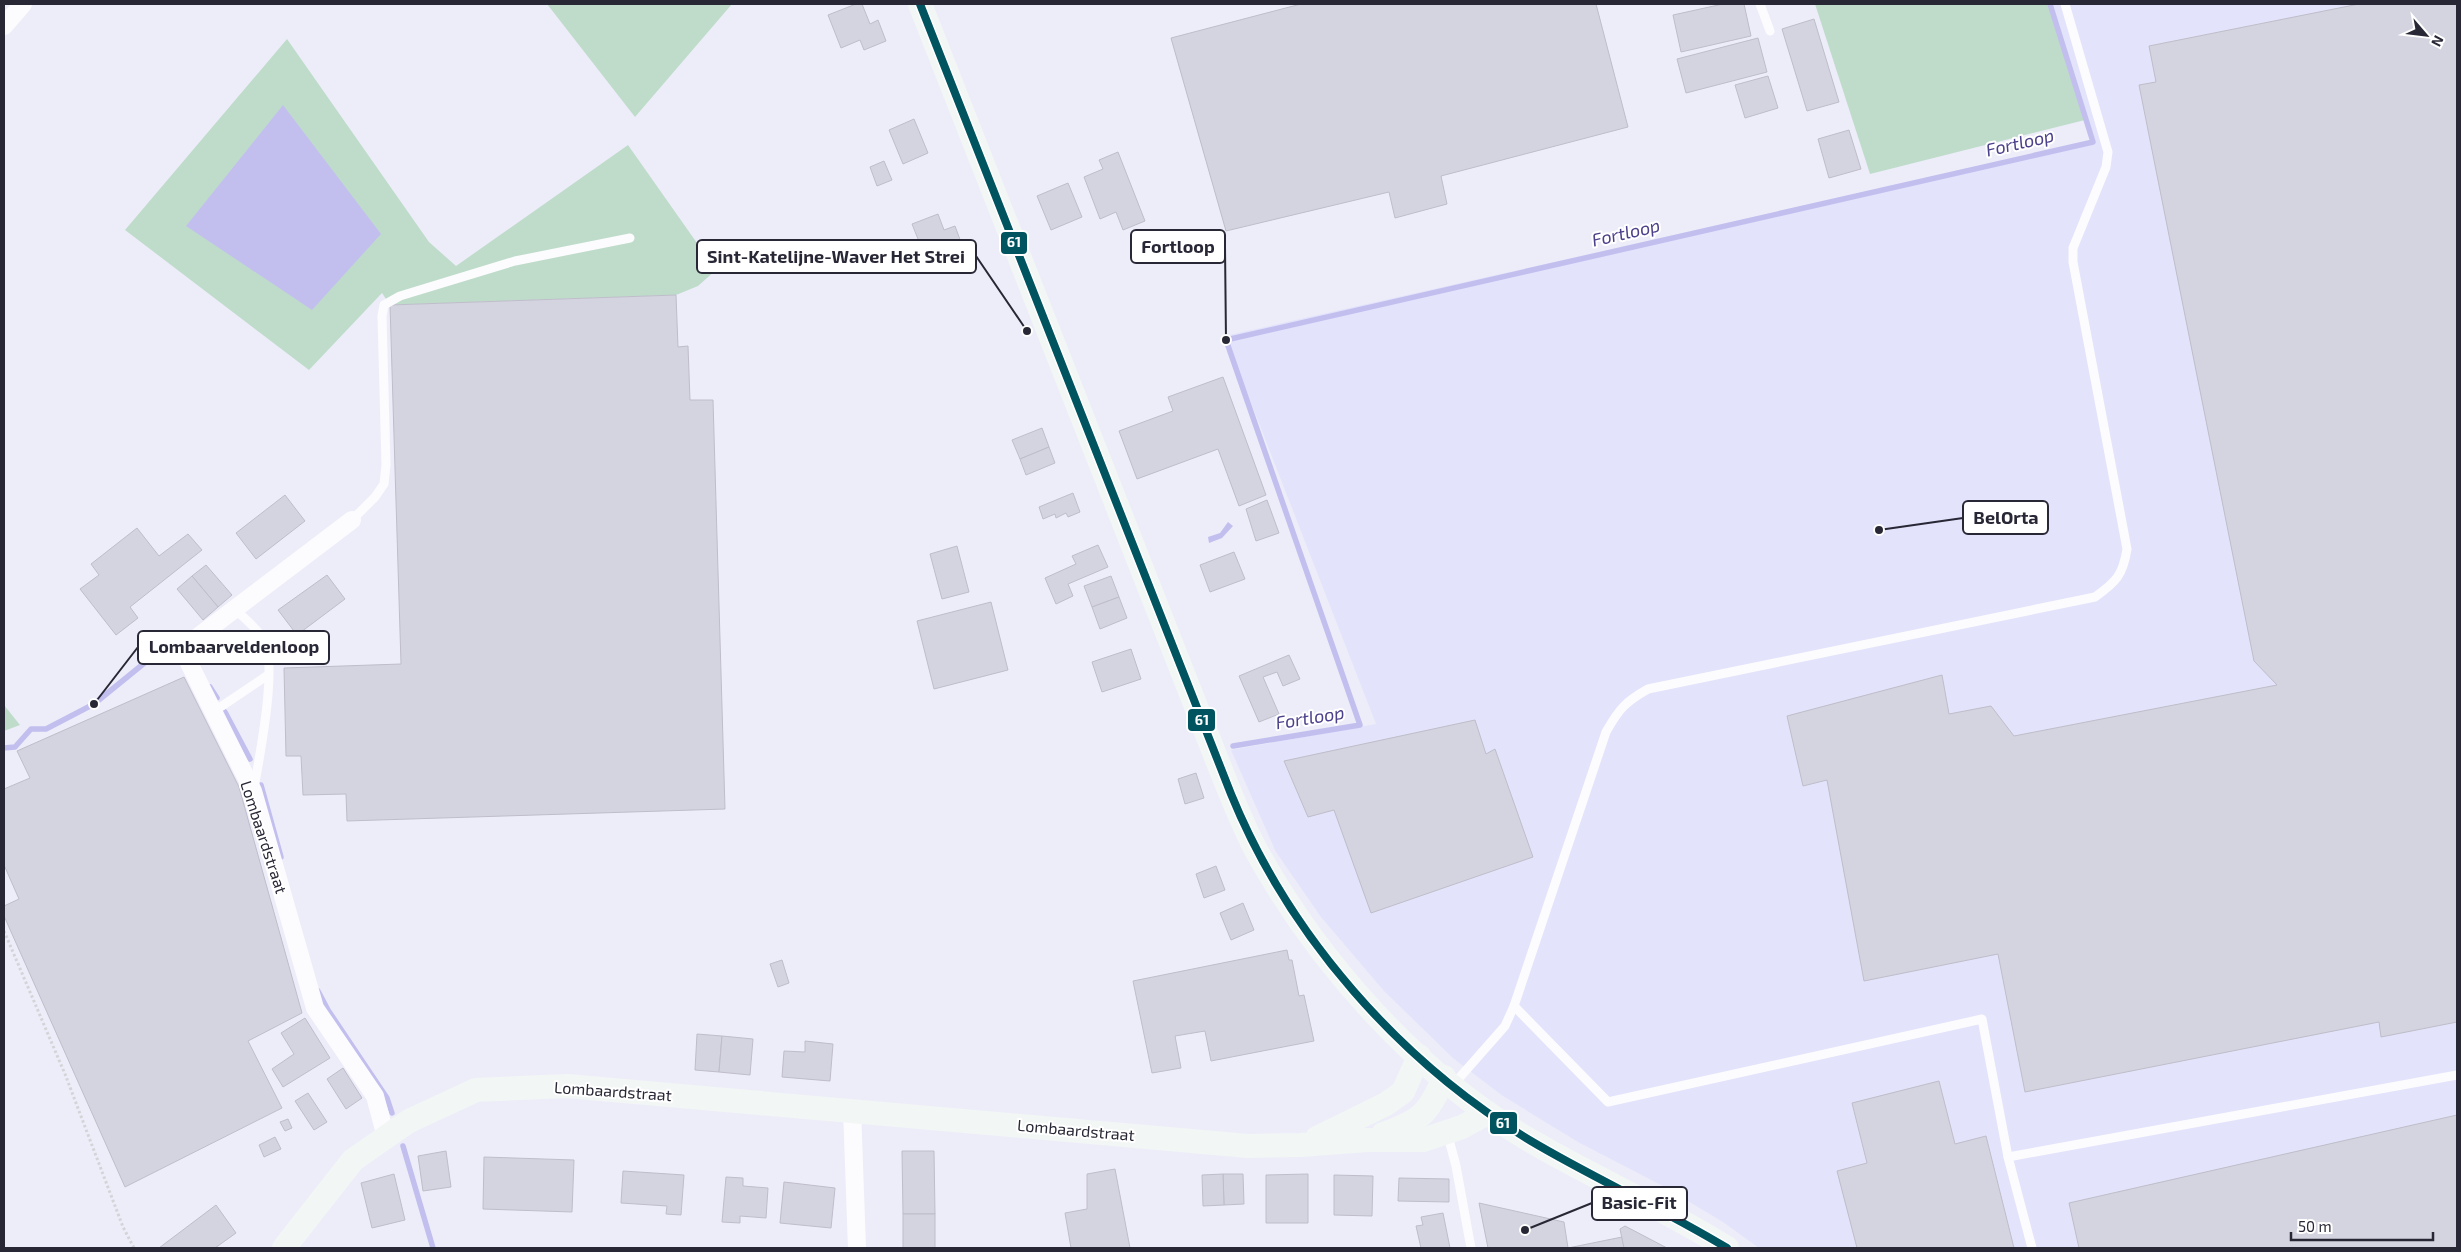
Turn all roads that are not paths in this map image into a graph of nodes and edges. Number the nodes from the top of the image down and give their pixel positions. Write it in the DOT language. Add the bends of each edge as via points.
graph roads {
  1 [pos="23,4"];
  2 [pos="920,4"];
  3 [pos="1760,4"];
  4 [pos="2065,4"];
  5 [pos="4,26"];
  6 [pos="1770,31"];
  7 [pos="630,238"];
  8 [pos="352,520"];
  9 [pos="235,609"];
  10 [pos="268,676"];
  11 [pos="213,712"];
  12 [pos="253,791"];
  13 [pos="1514,1006"];
  14 [pos="1420,1056"];
  15 [pos="2457,1075"];
  16 [pos="1448,1081"];
  17 [pos="852,1109"];
  18 [pos="1488,1113"];
  19 [pos="1447,1132"];
  20 [pos="386,1137"];
  21 [pos="1367,1140"];
  22 [pos="1301,1146"];
  23 [pos="2008,1157"];
  24 [pos="284,1248"];
  25 [pos="857,1248"];
  26 [pos="1471,1248"];
  27 [pos="1727,1248"];
  28 [pos="2032,1248"];
  1 -- 5 [label="street"];
  2 -- 14 [label="street" via="1181,671 1256,849 1305,929 1338,971"];
  3 -- 6 [label="lane"];
  4 -- 13 [label="lane" via="2108,152 2106,167 2073,248 2073,262 2127,549 2124,568 2112,585 2095,597 1648,689 1632,698 1618,710 1606,732"];
  7 -- 8 [label="lane" via="515,261 400,296 384,305 384,484"];
  8 -- 9 [label="street, Lombaardstraat"];
  9 -- 10 [label="lane" via="264,640 269,662"];
  9 -- 11 [label="street, Lombaardstraat" via="182,649"];
  10 -- 11 [label="lane"];
  10 -- 12 [label="lane" via="264,736"];
  11 -- 12 [label="street, Lombaardstraat"];
  12 -- 20 [label="street, Lombaardstraat" via="315,1008 375,1096"];
  13 -- 16 [label="lane" via="1505,1026"];
  13 -- 23 [label="lane" via="1608,1102 1982,1019"];
  14 -- 16 [label="street"];
  14 -- 22 [label="street, Lombaardstraat" via="1403,1092 1386,1104"];
  15 -- 23 [label="lane"];
  16 -- 18 [label="street"];
  16 -- 21 [label="street, Lombaardstraat" via="1427,1111 1409,1125"];
  17 -- 20 [label="street, Lombaardstraat" via="567,1086 476,1090 409,1122"];
  17 -- 22 [label="street, Lombaardstraat" via="1238,1145"];
  17 -- 25 [label="street"];
  18 -- 19 [label="street, Lombaardstraat"];
  18 -- 27 [label="street" via="1530,1141 1656,1206"];
  19 -- 21 [label="street, Lombaardstraat" via="1423,1140"];
  19 -- 26 [label="lane"];
  20 -- 24 [label="street, Lombaardstraat" via="353,1160"];
  21 -- 22 [label="street, Lombaardstraat"];
  23 -- 28 [label="lane"];
}
